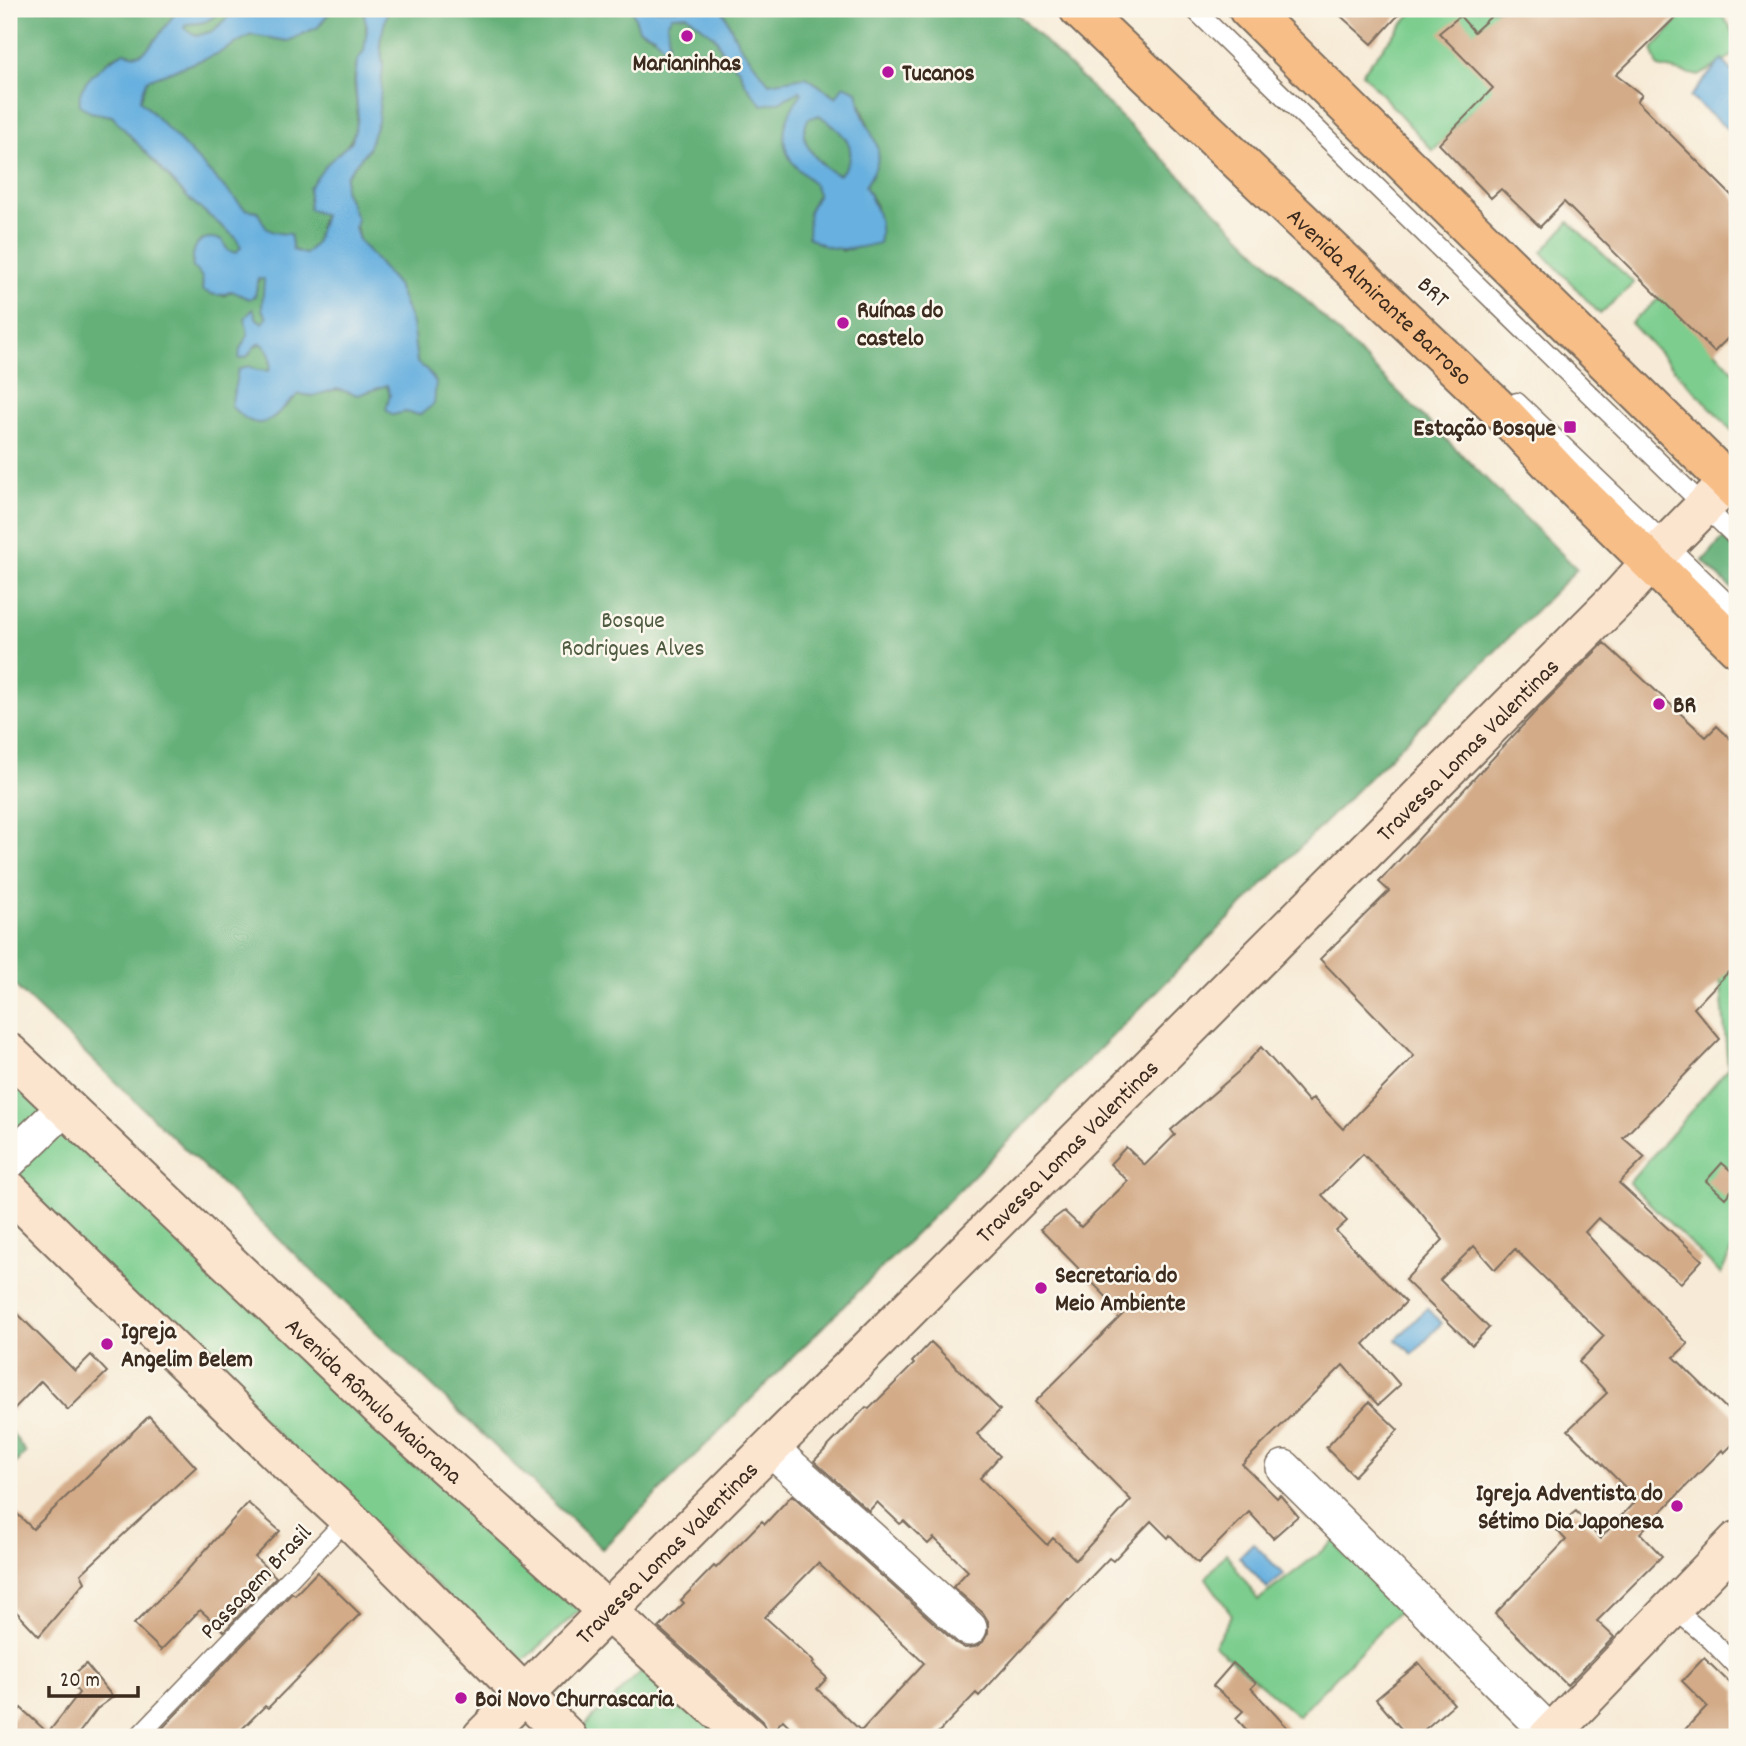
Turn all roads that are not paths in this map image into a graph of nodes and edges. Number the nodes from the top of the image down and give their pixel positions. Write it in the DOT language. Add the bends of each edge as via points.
graph roads {
  1 [pos="1079,9"];
  2 [pos="1094,9"];
  3 [pos="1194,9"];
  4 [pos="1248,9"];
  5 [pos="1727,488"];
  6 [pos="1737,538"];
  7 [pos="1659,554"];
  8 [pos="1737,612"];
  9 [pos="1737,647"];
  10 [pos="9,1053"];
  11 [pos="65,1107"];
  12 [pos="9,1161"];
  13 [pos="9,1189"];
  14 [pos="771,1449"];
  15 [pos="1284,1468"];
  16 [pos="348,1518"];
  17 [pos="1737,1541"];
  18 [pos="1673,1608"];
  19 [pos="607,1611"];
  20 [pos="969,1628"];
  21 [pos="1737,1667"];
  22 [pos="524,1693"];
  23 [pos="1549,1736"];
  24 [pos="138,1737"];
  25 [pos="482,1737"];
  26 [pos="567,1737"];
  27 [pos="748,1737"];
  1 -- 7 [label="highway, Avenida Almirante Barroso" via="1503,413 1567,481"];
  2 -- 7 [label="lane, BRT"];
  3 -- 5 [label="lane, BRT"];
  4 -- 5 [label="highway"];
  5 -- 6 [label="lane, BRT"];
  5 -- 7 [label="street, Travessa Lomas Valentinas"];
  7 -- 8 [label="lane, BRT"];
  7 -- 9 [label="highway, Avenida Almirante Barroso"];
  7 -- 14 [label="street, Travessa Lomas Valentinas"];
  10 -- 11 [label="street, Avenida Rômulo Maiorana"];
  11 -- 12 [label="street"];
  11 -- 19 [label="street, Avenida Rômulo Maiorana" via="385,1412"];
  13 -- 16 [label="street"];
  14 -- 19 [label="street, Travessa Lomas Valentinas"];
  14 -- 20 [label="street"];
  15 -- 23 [label="street"];
  16 -- 22 [label="street"];
  16 -- 24 [label="lane, Passagem Brasil"];
  17 -- 18 [label="street"];
  18 -- 21 [label="lane"];
  18 -- 23 [label="street"];
  19 -- 22 [label="street, Travessa Lomas Valentinas"];
  19 -- 27 [label="street, Avenida Rômulo Maiorana"];
  22 -- 25 [label="street, Travessa Lomas Valentinas"];
  22 -- 26 [label="street"];
}
